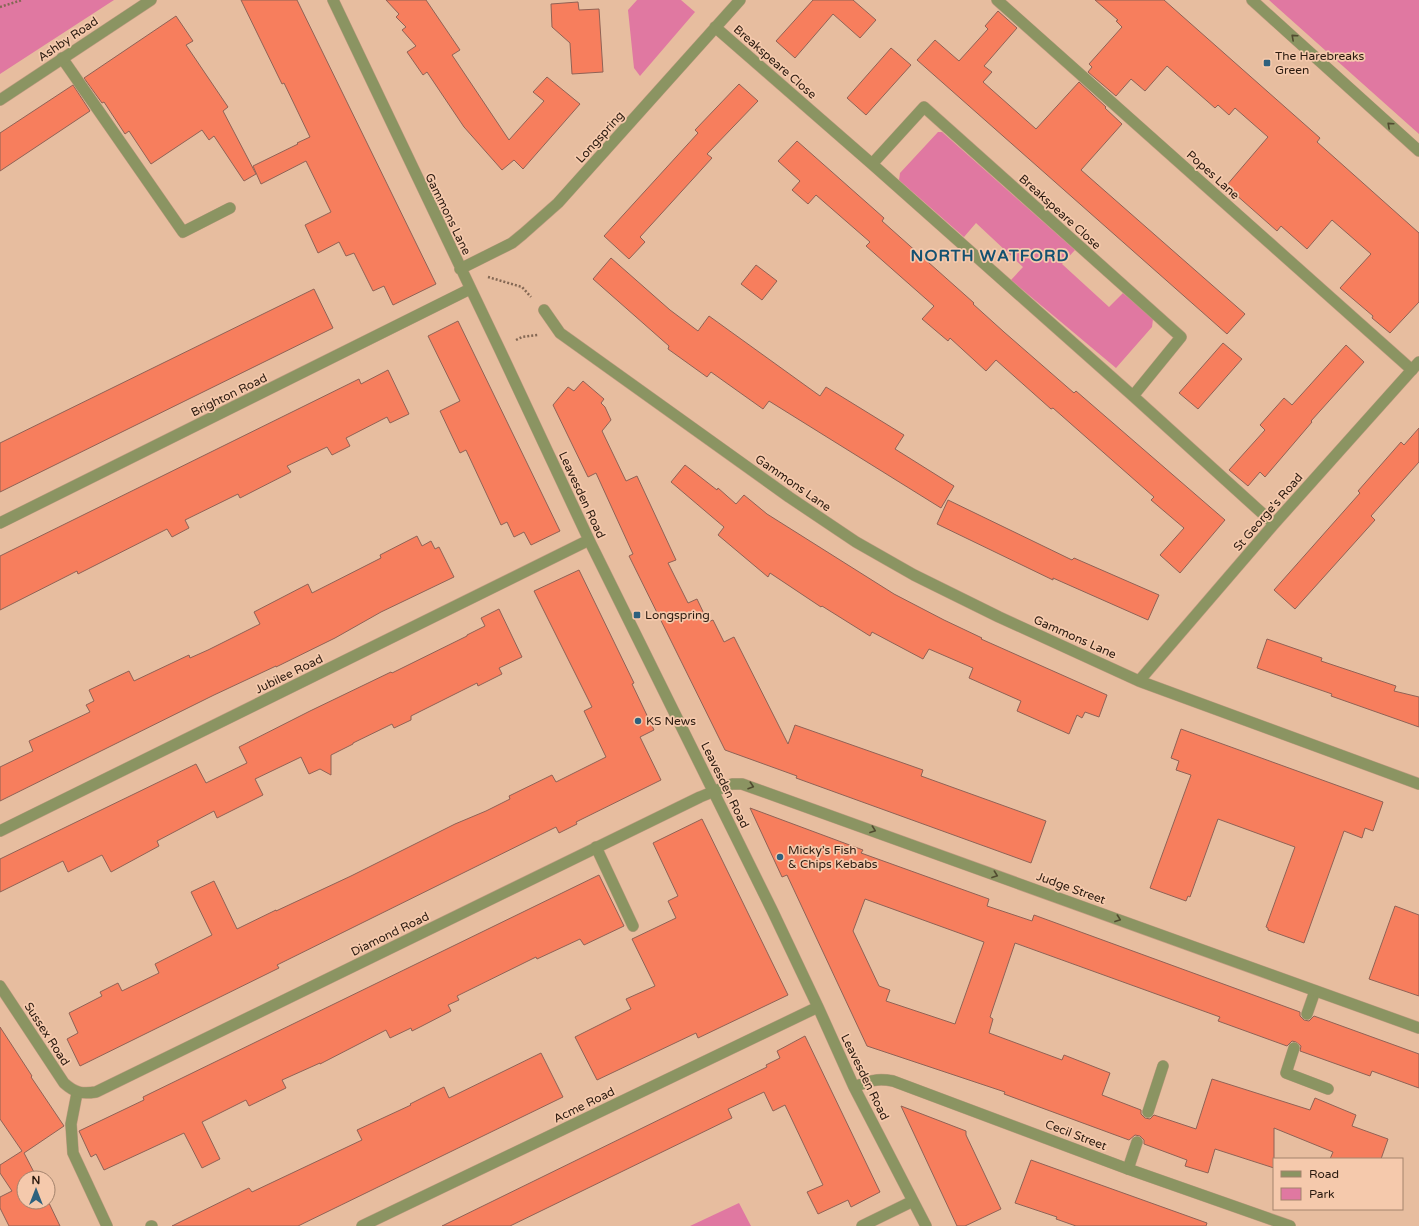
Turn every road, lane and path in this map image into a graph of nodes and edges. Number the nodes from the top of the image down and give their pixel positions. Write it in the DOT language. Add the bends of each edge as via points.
graph roads {
  1 [pos="22,0"];
  2 [pos="151,0"];
  3 [pos="333,0"];
  4 [pos="740,0"];
  5 [pos="997,0"];
  6 [pos="1252,0"];
  7 [pos="0,7"];
  8 [pos="715,27"];
  9 [pos="62,58"];
  10 [pos="0,100"];
  11 [pos="1419,151"];
  12 [pos="872,164"];
  13 [pos="230,208"];
  14 [pos="460,269"];
  15 [pos="470,289"];
  16 [pos="544,310"];
  17 [pos="560,334"];
  18 [pos="499,348"];
  19 [pos="1416,366"];
  20 [pos="1133,396"];
  21 [pos="0,523"];
  22 [pos="1274,524"];
  23 [pos="589,540"];
  24 [pos="1139,680"];
  25 [pos="1419,784"];
  26 [pos="713,790"];
  27 [pos="0,831"];
  28 [pos="596,847"];
  29 [pos="633,926"];
  30 [pos="0,986"];
  31 [pos="1315,990"];
  32 [pos="818,1007"];
  33 [pos="1307,1014"];
  34 [pos="1419,1028"];
  35 [pos="1294,1048"];
  36 [pos="1163,1066"];
  37 [pos="854,1087"];
  38 [pos="1328,1089"];
  39 [pos="77,1093"];
  40 [pos="1148,1112"];
  41 [pos="1137,1142"];
  42 [pos="1128,1169"];
  43 [pos="913,1201"];
  44 [pos="107,1226"];
  45 [pos="362,1226"];
  46 [pos="862,1226"];
  47 [pos="926,1226"];
  48 [pos="1290,1226"];
  1 -- 7 [label="path"];
  2 -- 9 [label="street, Ashby Road"];
  3 -- 14 [label="street, Gammons Lane"];
  4 -- 8 [label="street, Longspring"];
  5 -- 19 [label="street, Popes Lane"];
  11 -- 6 [label="street, one-way"];
  8 -- 12 [label="street, Breakspeare Close"];
  8 -- 14 [label="street, Longspring" via="558,203 512,243"];
  9 -- 10 [label="street, Ashby Road"];
  9 -- 13 [label="street" via="182,232"];
  12 -- 20 [label="street, Breakspeare Close"];
  12 -- 20 [label="street, Breakspeare Close" via="924,106 1181,337"];
  14 -- 15 [label="street, Leavesden Road"];
  14 -- 16 [label="path, Gammons Lane" via="522,288"];
  15 -- 18 [label="street, Leavesden Road"];
  15 -- 21 [label="street, Brighton Road"];
  16 -- 17 [label="street, Gammons Lane"];
  17 -- 18 [label="path" via="522,337"];
  17 -- 24 [label="street, Gammons Lane" via="856,542 999,618"];
  18 -- 23 [label="street, Leavesden Road"];
  19 -- 22 [label="street, St George's Road"];
  20 -- 22 [label="street, Breakspeare Close"];
  22 -- 24 [label="street, St George's Road"];
  23 -- 26 [label="street, Leavesden Road"];
  23 -- 27 [label="street, Jubilee Road"];
  24 -- 25 [label="street, Gammons Lane"];
  26 -- 28 [label="street, Diamond Road"];
  26 -- 31 [label="street, Judge Street, one-way" via="732,784 750,786"];
  26 -- 32 [label="street, Leavesden Road"];
  28 -- 29 [label="street"];
  28 -- 39 [label="street, Diamond Road" via="96,1092"];
  30 -- 39 [label="street, Sussex Road" via="64,1083"];
  31 -- 33 [label="street"];
  31 -- 34 [label="street, Judge Street"];
  32 -- 37 [label="street, Leavesden Road"];
  32 -- 45 [label="street, Acme Road"];
  35 -- 38 [label="street" via="1286,1073"];
  36 -- 40 [label="street"];
  37 -- 42 [label="street, Cecil Street" via="874,1080 893,1081"];
  37 -- 43 [label="street, Leavesden Road"];
  39 -- 44 [label="street" via="71,1124 73,1153"];
  41 -- 42 [label="street"];
  42 -- 48 [label="street, Cecil Street"];
  43 -- 46 [label="street"];
  43 -- 47 [label="street, Leavesden Road"];
}
